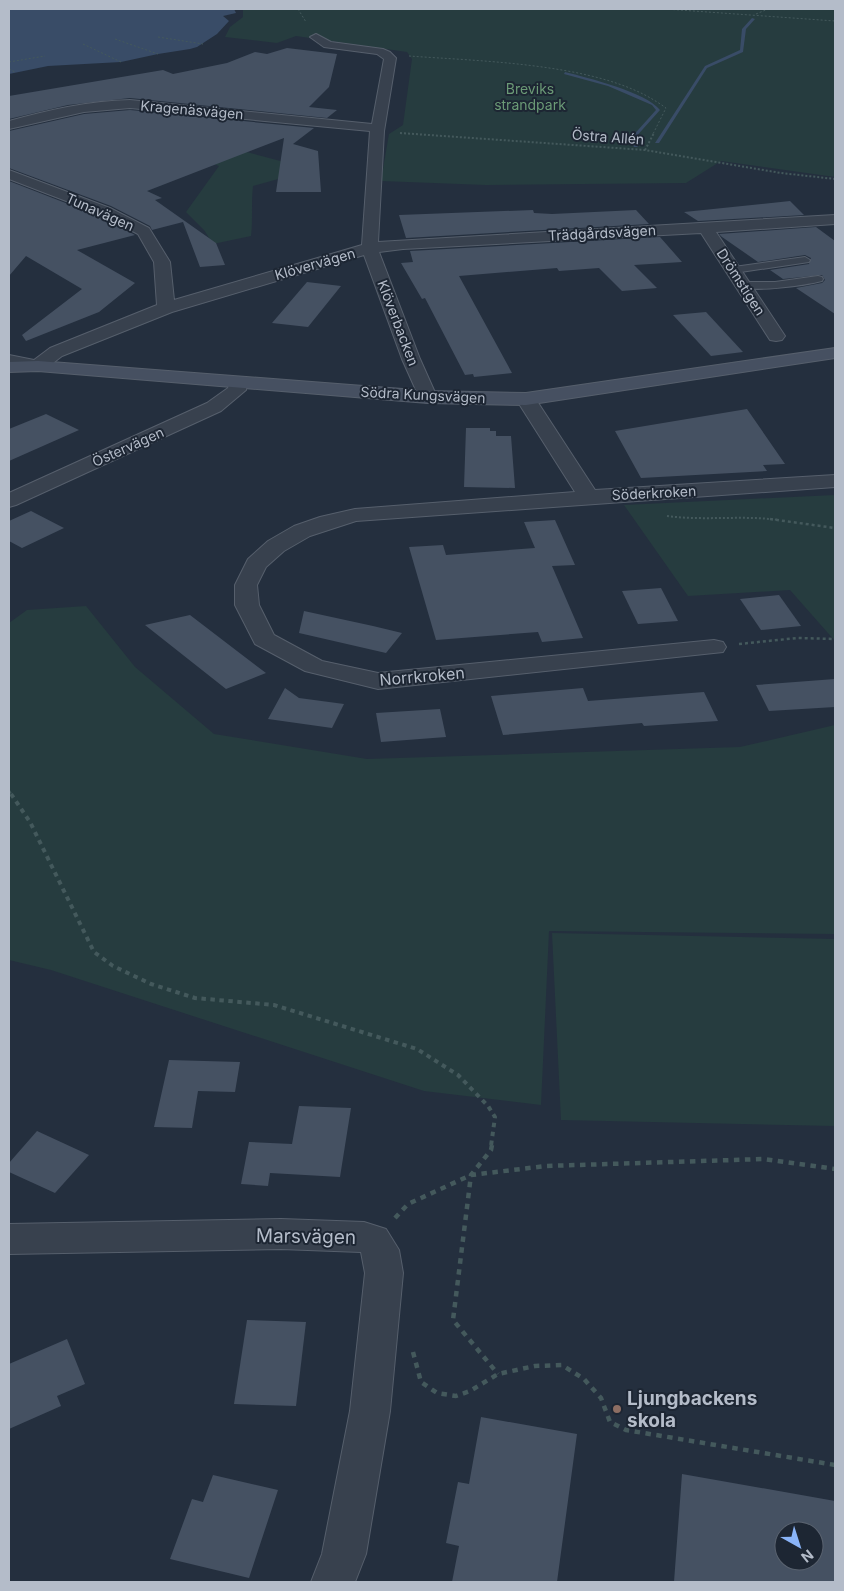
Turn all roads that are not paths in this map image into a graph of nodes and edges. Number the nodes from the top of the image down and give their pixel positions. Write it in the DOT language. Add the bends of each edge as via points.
graph roads {
  1 [pos="316,37"];
  2 [pos="9,125"];
  3 [pos="377,130"];
  4 [pos="9,174"];
  5 [pos="835,219"];
  6 [pos="706,228"];
  7 [pos="370,248"];
  8 [pos="805,260"];
  9 [pos="734,270"];
  10 [pos="818,279"];
  11 [pos="743,285"];
  12 [pos="166,308"];
  13 [pos="776,336"];
  14 [pos="835,353"];
  15 [pos="9,360"];
  16 [pos="35,366"];
  17 [pos="9,367"];
  18 [pos="238,383"];
  19 [pos="428,397"];
  20 [pos="526,399"];
  21 [pos="835,481"];
  22 [pos="589,497"];
  23 [pos="9,501"];
  24 [pos="714,647"];
  25 [pos="9,1239"];
  26 [pos="332,1582"];
  1 -- 3 [label="street, Klövervägen" via="328,46 368,49 390,58"];
  2 -- 3 [label="street, Kragenäsvägen" via="68,110 120,104"];
  3 -- 7 [label="street, Klövervägen"];
  4 -- 12 [label="street, Tunavägen" via="105,211 144,231 162,262"];
  5 -- 6 [label="street, Trädgårdsvägen"];
  6 -- 7 [label="street, Trädgårdsvägen"];
  6 -- 9 [label="street, Drömstigen"];
  7 -- 12 [label="street, Klövervägen"];
  7 -- 19 [label="street, Klöverbacken"];
  8 -- 9 [label="lane"];
  9 -- 11 [label="street, Drömstigen"];
  10 -- 11 [label="lane" via="775,285"];
  11 -- 13 [label="street, Drömstigen"];
  12 -- 16 [label="street, Klövervägen" via="56,352"];
  14 -- 20 [label="street, Södra Kungsvägen"];
  15 -- 16 [label="street"];
  16 -- 17 [label="street, Södra Kungsvägen"];
  16 -- 18 [label="street, Södra Kungsvägen"];
  18 -- 19 [label="street, Södra Kungsvägen"];
  18 -- 23 [label="street, Östervägen" via="238,390 214,407"];
  19 -- 20 [label="street, Södra Kungsvägen"];
  20 -- 22 [label="street, Söderkroken"];
  21 -- 22 [label="street, Söderkroken"];
  22 -- 24 [label="street, Norrkroken" via="355,515 328,522 276,546 256,564 246,584 247,605 264,639 314,666 378,681"];
  25 -- 26 [label="street, Marsvägen" via="281,1234 356,1236 373,1240 383,1258 384,1273 368,1421 344,1554"];
}
